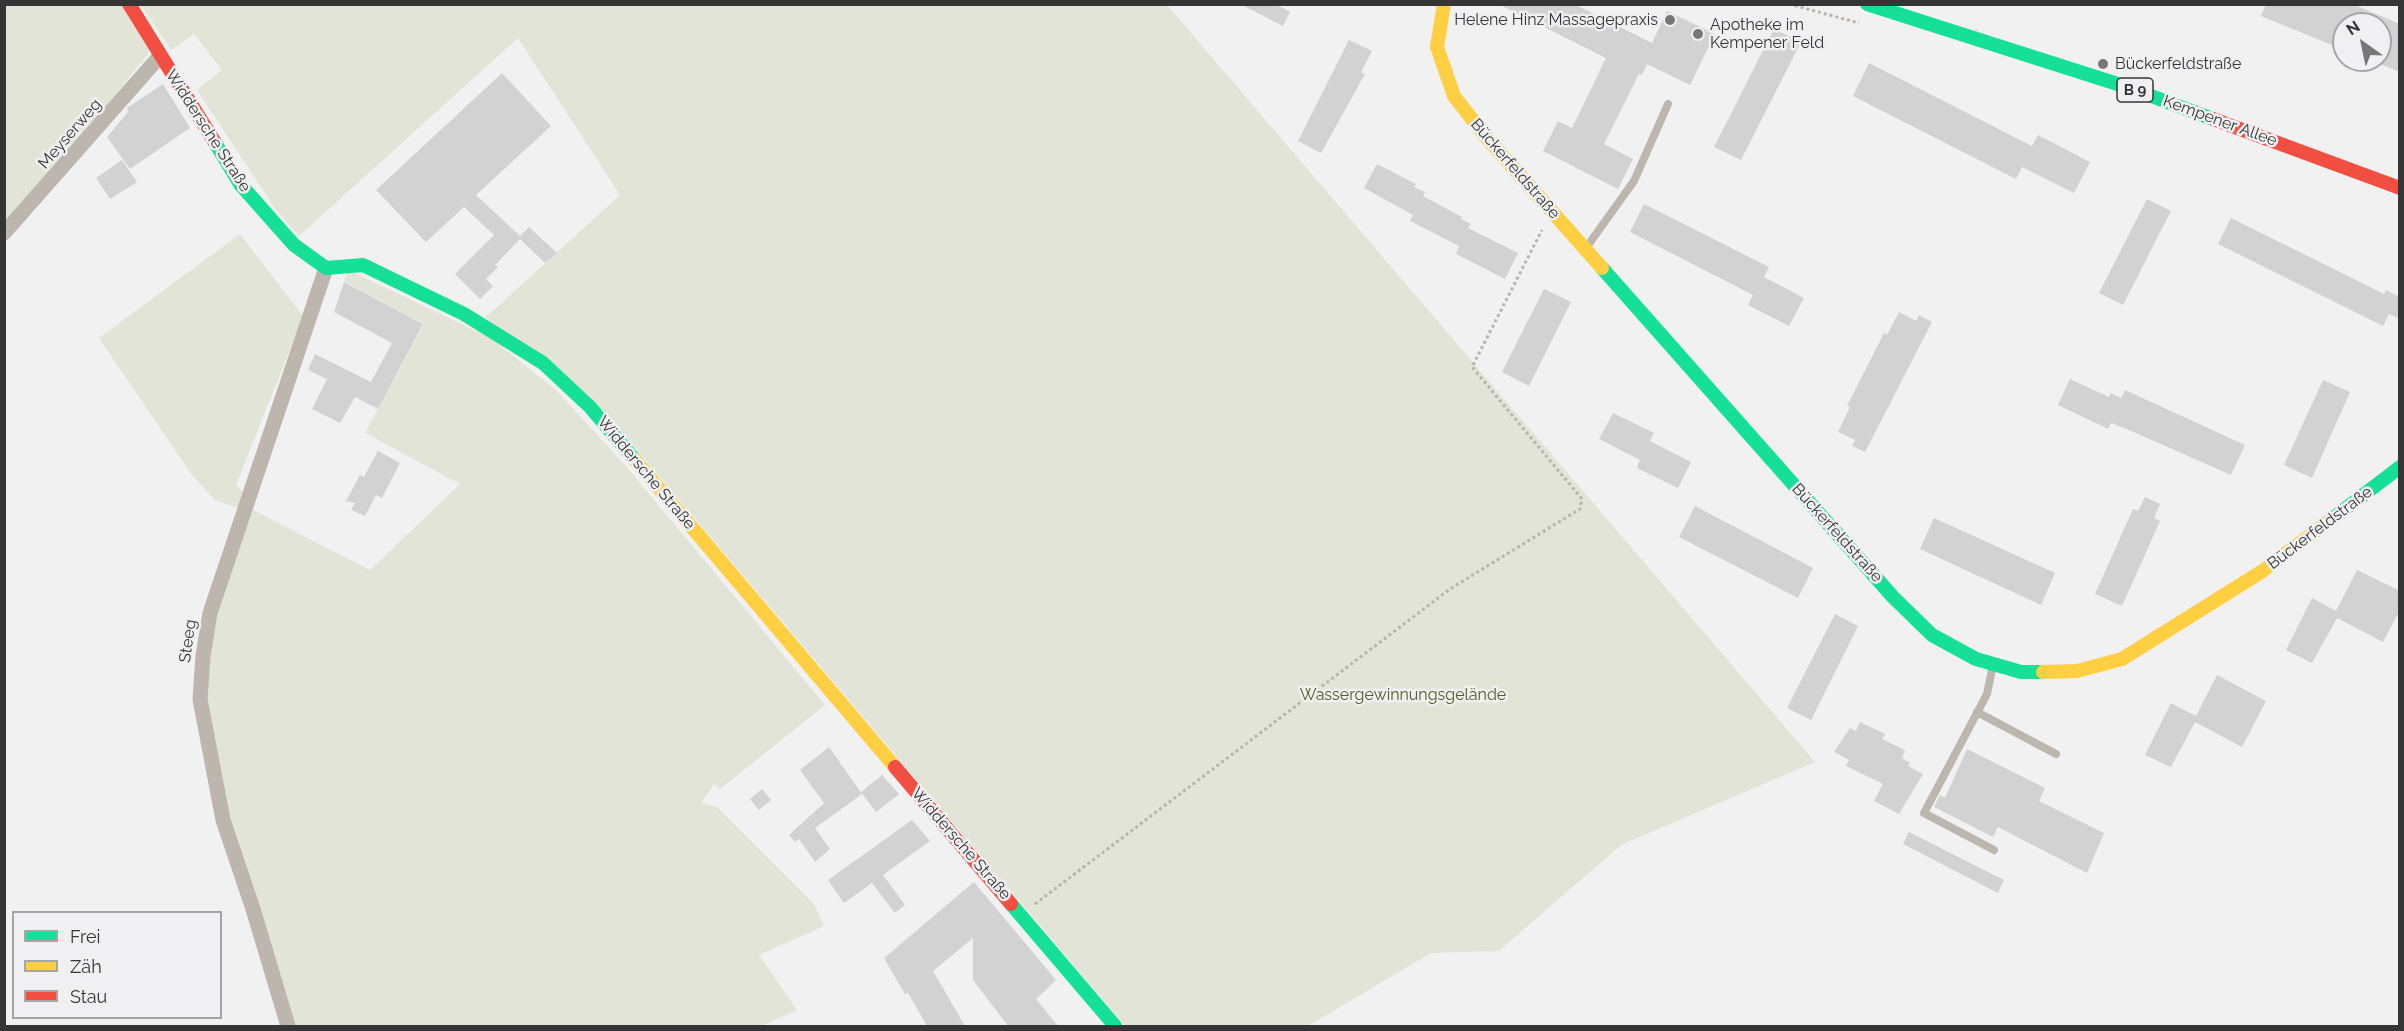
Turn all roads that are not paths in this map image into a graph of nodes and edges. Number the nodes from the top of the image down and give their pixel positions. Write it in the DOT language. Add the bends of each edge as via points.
graph roads {
  1 [pos="129,4"];
  2 [pos="1444,4"];
  3 [pos="1867,4"];
  4 [pos="160,56"];
  5 [pos="1668,104"];
  6 [pos="2400,188"];
  7 [pos="4,233"];
  8 [pos="1586,249"];
  9 [pos="326,268"];
  10 [pos="2400,467"];
  11 [pos="1994,664"];
  12 [pos="1977,712"];
  13 [pos="2056,754"];
  14 [pos="1994,850"];
  15 [pos="288,1026"];
  16 [pos="1115,1026"];
  1 -- 4 [label="street, Widdersche Straße"];
  2 -- 8 [label="street, Bückerfeldstraße" via="1437,47 1454,96"];
  3 -- 6 [label="street, Kempener Allee / B 9" via="2127,87"];
  4 -- 7 [label="street, Meyserweg"];
  4 -- 9 [label="street, Widdersche Straße" via="240,184 294,245"];
  5 -- 8 [label="lane" via="1634,181"];
  8 -- 11 [label="street, Bückerfeldstraße" via="1893,597 1932,635 1976,659"];
  9 -- 15 [label="street, Steeg" via="210,613 200,699 223,820"];
  9 -- 16 [label="street, Widdersche Straße" via="363,265 464,314 543,363 590,407"];
  10 -- 11 [label="street, Bückerfeldstraße" via="2261,572 2122,659 2077,671 2022,672"];
  11 -- 12 [label="lane" via="1987,694"];
  12 -- 13 [label="lane"];
  12 -- 14 [label="lane" via="1924,813"];
}
